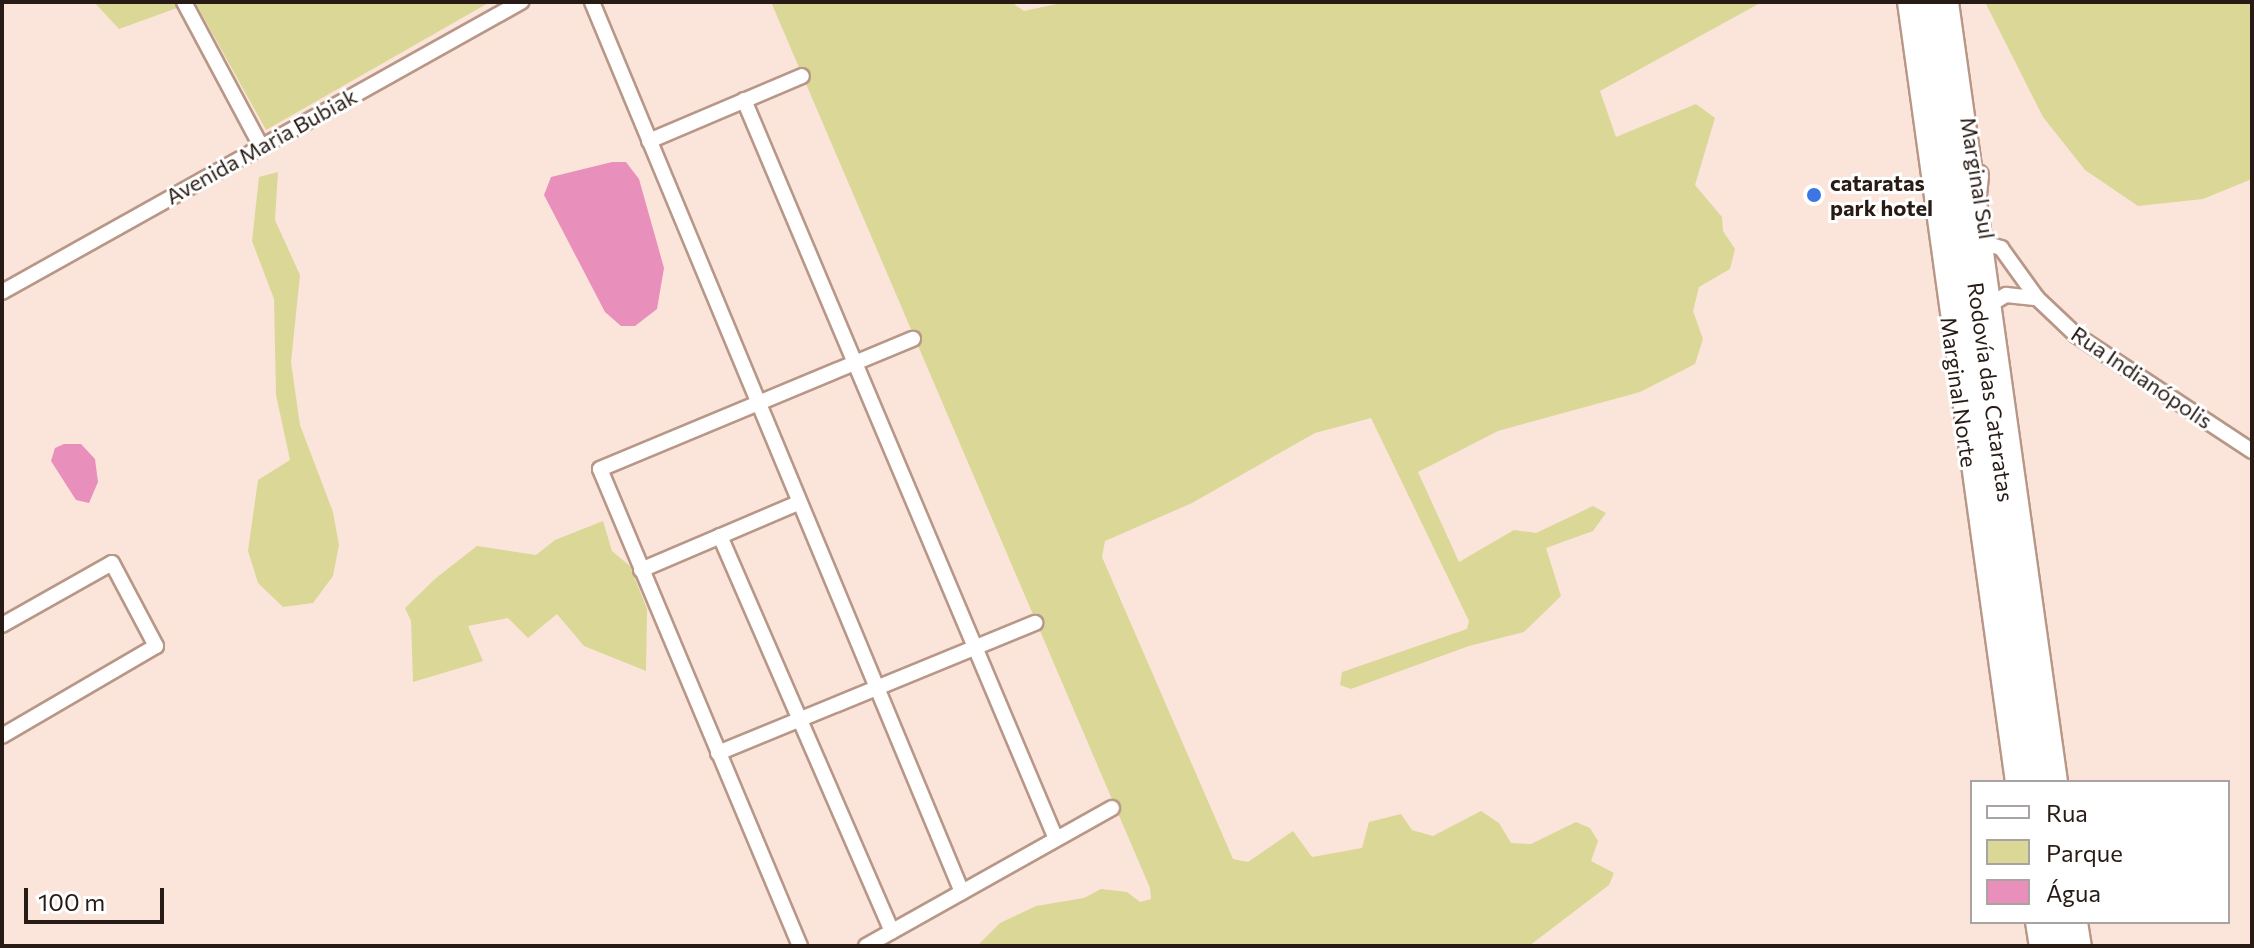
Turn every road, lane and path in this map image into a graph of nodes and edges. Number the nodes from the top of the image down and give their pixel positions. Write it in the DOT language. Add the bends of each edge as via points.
graph roads {
  1 [pos="184,2"];
  2 [pos="521,2"];
  3 [pos="592,2"];
  4 [pos="1905,2"];
  5 [pos="1920,2"];
  6 [pos="1937,2"];
  7 [pos="1951,2"];
  8 [pos="802,76"];
  9 [pos="744,100"];
  10 [pos="649,141"];
  11 [pos="261,146"];
  12 [pos="1978,175"];
  13 [pos="1980,244"];
  14 [pos="1939,252"];
  15 [pos="2,292"];
  16 [pos="2037,298"];
  17 [pos="1996,301"];
  18 [pos="1964,318"];
  19 [pos="913,339"];
  20 [pos="855,363"];
  21 [pos="757,404"];
  22 [pos="2252,451"];
  23 [pos="798,503"];
  24 [pos="720,536"];
  25 [pos="641,570"];
  26 [pos="1035,623"];
  27 [pos="2,625"];
  28 [pos="975,648"];
  29 [pos="875,689"];
  30 [pos="800,720"];
  31 [pos="2,736"];
  32 [pos="718,753"];
  33 [pos="2013,780"];
  34 [pos="2029,780"];
  35 [pos="2046,780"];
  36 [pos="2060,780"];
  37 [pos="1112,808"];
  38 [pos="1056,839"];
  39 [pos="962,892"];
  40 [pos="2033,924"];
  41 [pos="2048,924"];
  42 [pos="2065,924"];
  43 [pos="2080,924"];
  44 [pos="892,931"];
  45 [pos="800,946"];
  46 [pos="866,946"];
  47 [pos="2037,946"];
  48 [pos="2052,946"];
  49 [pos="2069,946"];
  50 [pos="2084,946"];
  1 -- 11 [label="street"];
  2 -- 11 [label="street, Avenida Maria Bubiak"];
  3 -- 10 [label="street"];
  4 -- 14 [label="street, Marginal Norte"];
  5 -- 18 [label="highway, Rodovía das Cataratas"];
  6 -- 13 [label="highway, Rodovía das Cataratas"];
  7 -- 12 [label="street, Marginal Sul"];
  8 -- 9 [label="street"];
  9 -- 10 [label="street"];
  9 -- 20 [label="street"];
  10 -- 21 [label="street"];
  11 -- 15 [label="street, Avenida Maria Bubiak"];
  12 -- 13 [label="highway"];
  13 -- 16 [label="street, Rua Indianópolis" via="2001,248"];
  13 -- 17 [label="street, Marginal Sul"];
  13 -- 35 [label="highway, Rodovía das Cataratas"];
  14 -- 18 [label="highway"];
  14 -- 33 [label="street, Marginal Norte"];
  16 -- 17 [label="street" via="2006,295"];
  16 -- 22 [label="street, Rua Indianópolis" via="2076,335"];
  17 -- 36 [label="street, Marginal Sul"];
  18 -- 34 [label="highway, Rodovía das Cataratas"];
  19 -- 20 [label="street"];
  20 -- 21 [label="street"];
  20 -- 28 [label="street"];
  21 -- 23 [label="street"];
  21 -- 25 [label="street" via="600,469"];
  23 -- 24 [label="street"];
  23 -- 29 [label="street"];
  24 -- 25 [label="street"];
  24 -- 30 [label="street"];
  25 -- 32 [label="street"];
  26 -- 28 [label="street"];
  27 -- 31 [label="street" via="112,563 156,646"];
  28 -- 29 [label="street"];
  28 -- 38 [label="street"];
  29 -- 30 [label="street"];
  29 -- 39 [label="street"];
  30 -- 32 [label="street"];
  30 -- 44 [label="street"];
  32 -- 45 [label="street"];
  37 -- 38 [label="street"];
  38 -- 39 [label="street"];
  39 -- 44 [label="street"];
  40 -- 47 [label="street"];
  41 -- 48 [label="highway"];
  42 -- 49 [label="highway"];
  43 -- 50 [label="street"];
  44 -- 46 [label="street"];
}
